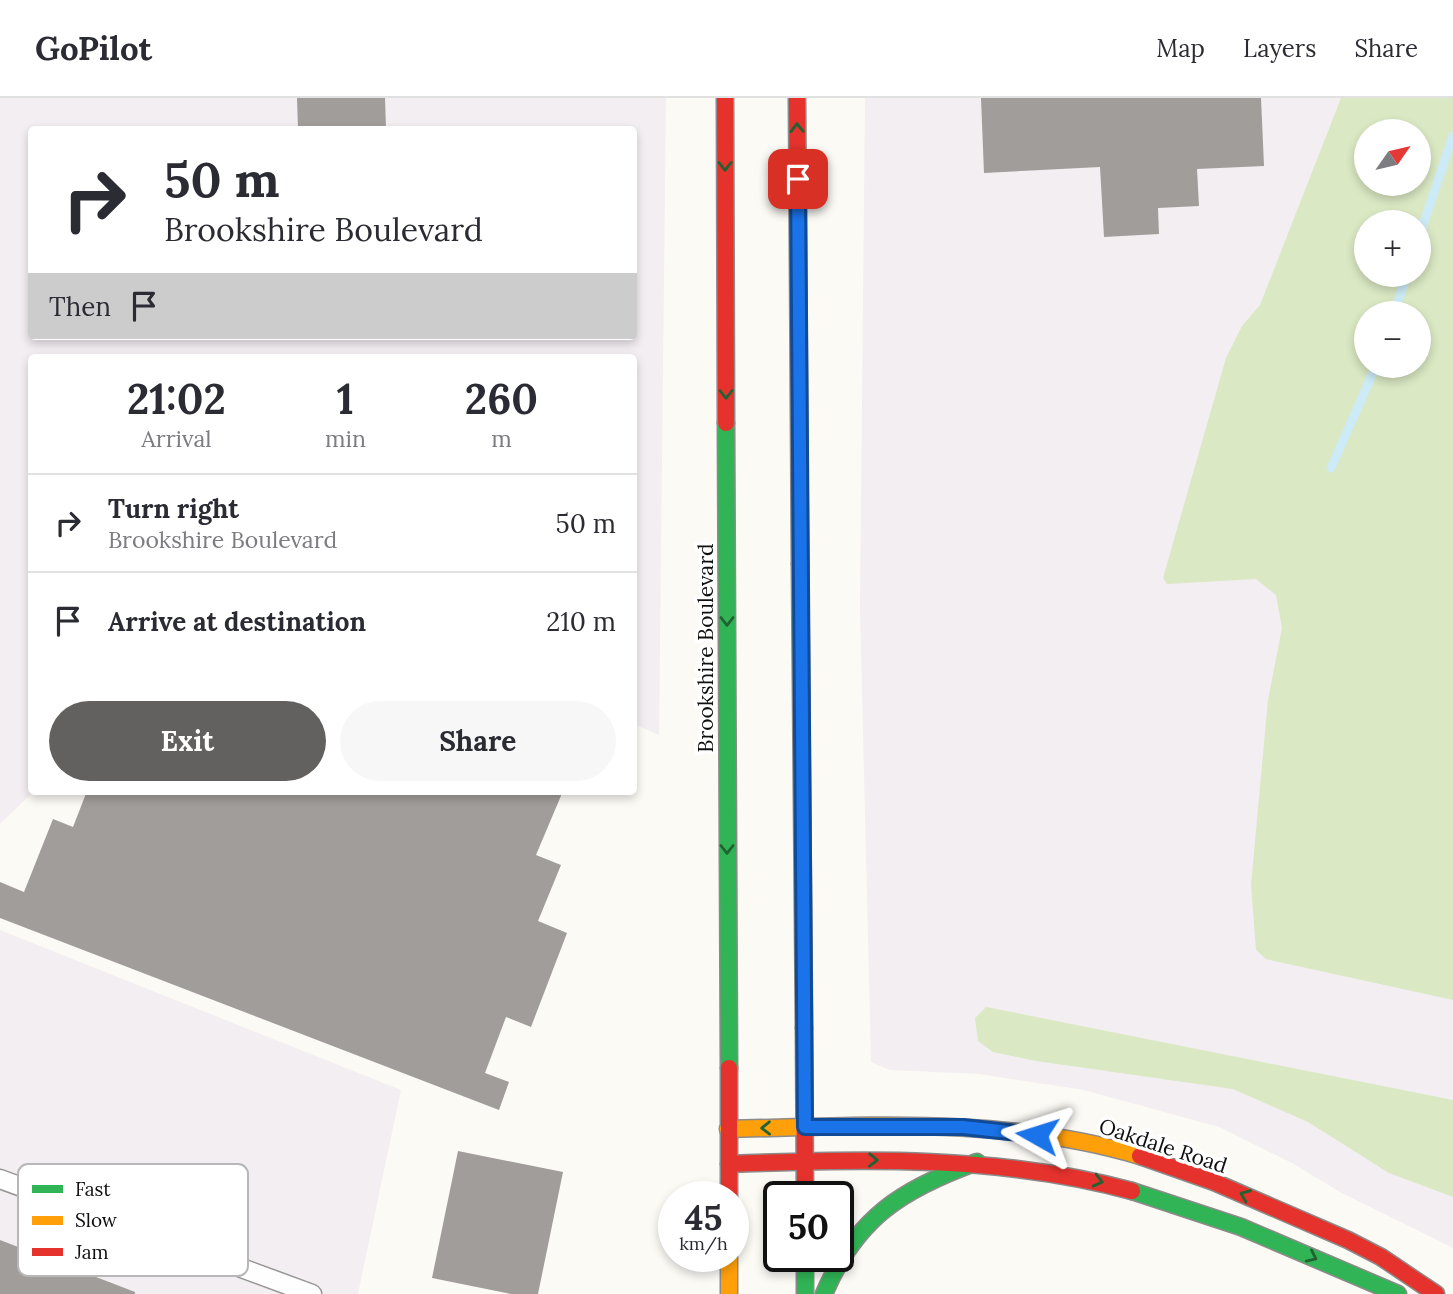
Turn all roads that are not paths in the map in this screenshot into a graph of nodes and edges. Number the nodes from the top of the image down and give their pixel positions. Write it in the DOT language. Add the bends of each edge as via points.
graph roads {
  1 [pos="725,98"];
  2 [pos="797,98"];
  3 [pos="805,1127"];
  4 [pos="728,1129"];
  5 [pos="804,1161"];
  6 [pos="977,1162"];
  7 [pos="729,1164"];
  8 [pos="0,1179"];
  9 [pos="729,1181"];
  10 [pos="804,1181"];
  11 [pos="18,1186"];
  12 [pos="248,1270"];
  13 [pos="729,1272"];
  14 [pos="805,1272"];
  15 [pos="312,1294"];
  16 [pos="729,1294"];
  17 [pos="805,1294"];
  18 [pos="824,1294"];
  19 [pos="1398,1294"];
  20 [pos="1436,1294"];
  1 -- 4 [label="main road, Brookshire Boulevard, one-way"];
  3 -- 2 [label="main road, one-way"];
  3 -- 4 [label="main road, Oakdale Road, one-way"];
  3 -- 5 [label="main road"];
  20 -- 3 [label="main road, Oakdale Road, one-way" via="1392,1263 1284,1212 1199,1176 1114,1150 1061,1137 963,1127"];
  4 -- 7 [label="main road, Brookshire Boulevard"];
  5 -- 6 [label="main road, one-way"];
  5 -- 7 [label="main road"];
  5 -- 10 [label="main road"];
  6 -- 18 [label="main road" via="917,1186 869,1222 849,1242"];
  6 -- 19 [label="main road, one-way" via="1060,1172 1157,1197"];
  7 -- 9 [label="main road, Brookshire Boulevard"];
  8 -- 11 [label="lane"];
  12 -- 15 [label="lane"];
  13 -- 16 [label="main road"];
  14 -- 17 [label="main road"];
}
